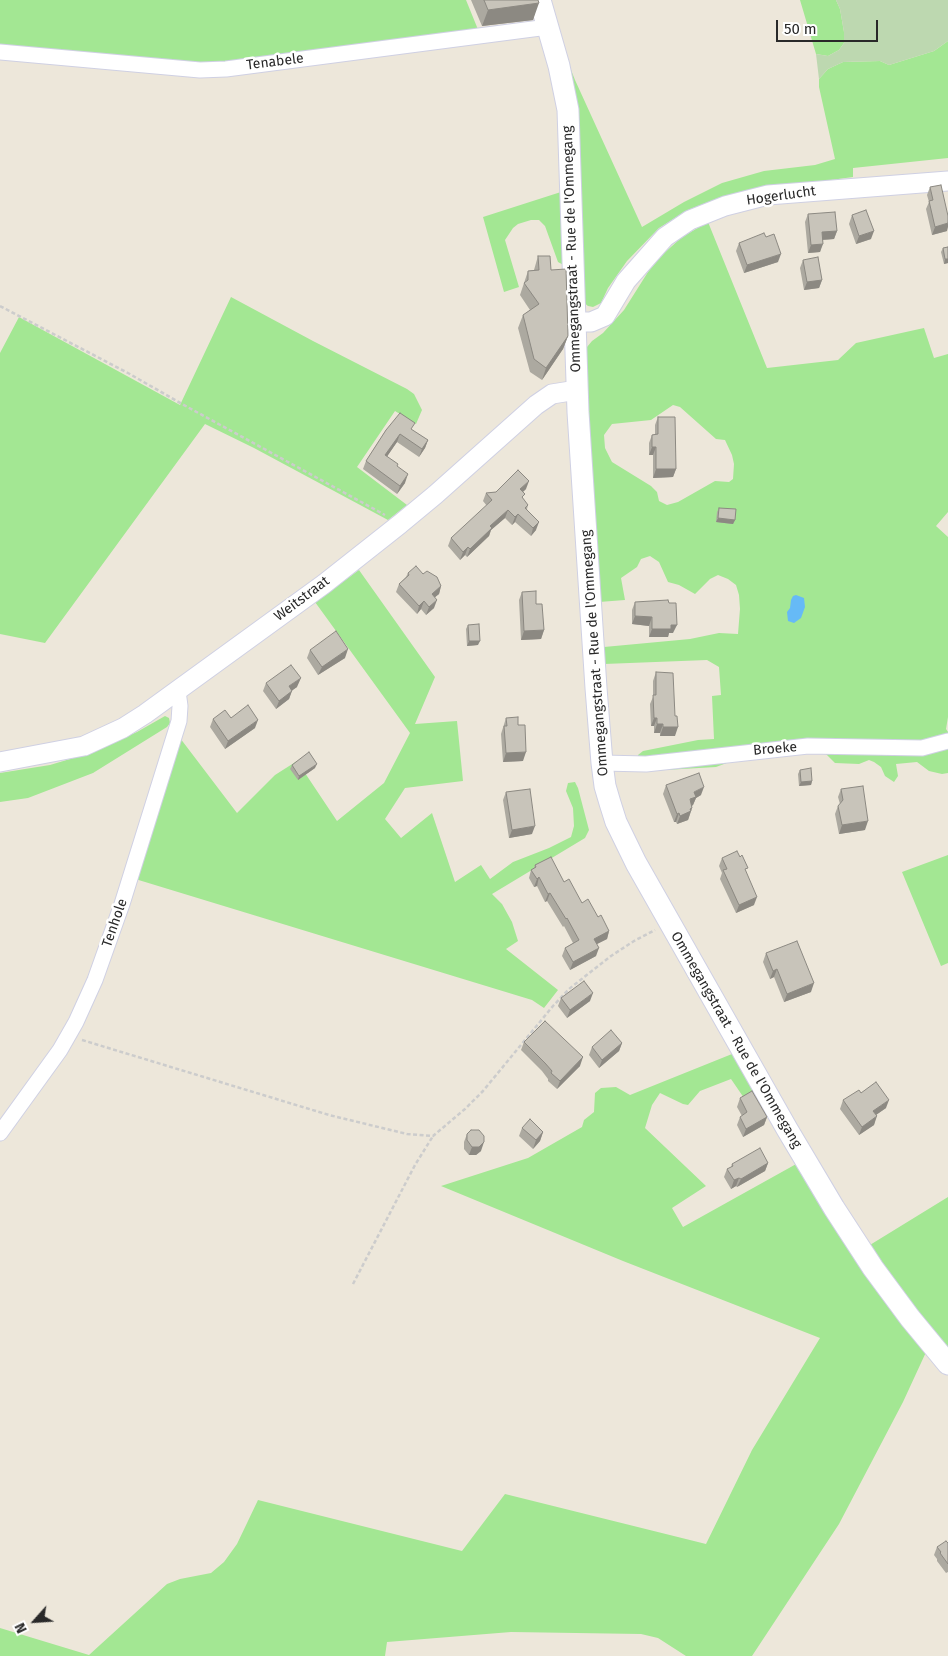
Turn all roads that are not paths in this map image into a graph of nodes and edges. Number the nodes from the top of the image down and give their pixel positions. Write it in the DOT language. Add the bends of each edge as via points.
graph roads {
  1 [pos="540,0"];
  2 [pos="548,27"];
  3 [pos="0,52"];
  4 [pos="948,181"];
  5 [pos="574,322"];
  6 [pos="577,390"];
  7 [pos="178,691"];
  8 [pos="948,741"];
  9 [pos="0,762"];
  10 [pos="602,763"];
  11 [pos="0,1133"];
  12 [pos="948,1364"];
  1 -- 2 [label="main road, Ommegangstraat - Rue de l'Ommegang"];
  2 -- 3 [label="street, Tenabele" via="200,70"];
  2 -- 5 [label="main road, Ommegangstraat - Rue de l'Ommegang" via="568,110"];
  4 -- 5 [label="street, Hogerlucht" via="768,195 725,206 690,220 665,236 626,281 605,316 591,322"];
  5 -- 6 [label="main road, Ommegangstraat - Rue de l'Ommegang"];
  6 -- 7 [label="street, Weitstraat" via="552,394 536,405 400,524"];
  6 -- 10 [label="main road, Ommegangstraat - Rue de l'Ommegang"];
  7 -- 9 [label="street, Weitstraat" via="124,728 84,746"];
  7 -- 11 [label="street, Tenhole" via="179,721 95,980 52,1062"];
  8 -- 10 [label="street, Broeke" via="922,748 808,746 646,764"];
  10 -- 12 [label="main road, Ommegangstraat - Rue de l'Ommegang" via="616,822 632,855 787,1130 846,1229 892,1295"];
}
